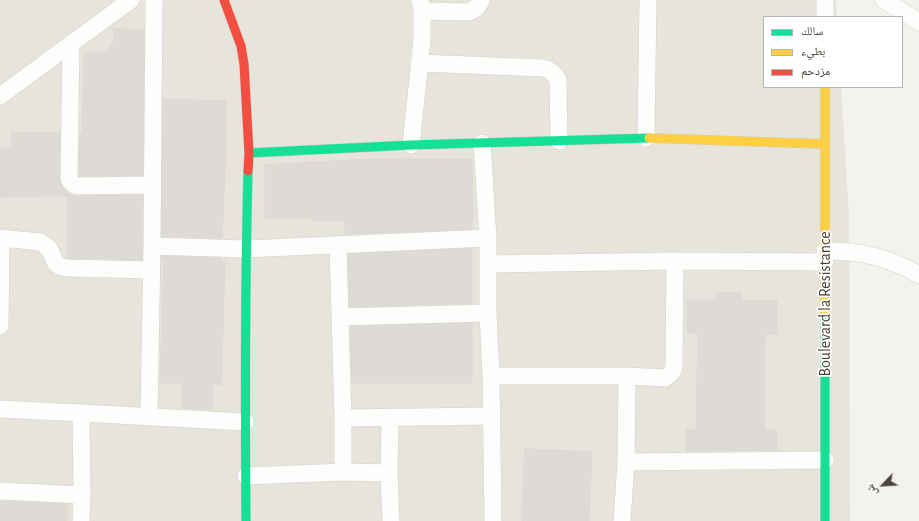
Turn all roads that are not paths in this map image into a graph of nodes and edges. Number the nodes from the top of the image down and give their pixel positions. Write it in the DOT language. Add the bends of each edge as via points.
graph roads {
  1 [pos="131,0"];
  2 [pos="154,0"];
  3 [pos="224,0"];
  4 [pos="481,0"];
  5 [pos="648,0"];
  6 [pos="825,0"];
  7 [pos="884,0"];
  8 [pos="421,6"];
  9 [pos="825,16"];
  10 [pos="919,22"];
  11 [pos="71,43"];
  12 [pos="420,63"];
  13 [pos="825,88"];
  14 [pos="0,96"];
  15 [pos="646,138"];
  16 [pos="559,141"];
  17 [pos="482,143"];
  18 [pos="825,144"];
  19 [pos="411,145"];
  20 [pos="249,153"];
  21 [pos="152,185"];
  22 [pos="0,238"];
  23 [pos="488,238"];
  24 [pos="338,245"];
  25 [pos="152,246"];
  26 [pos="246,249"];
  27 [pos="825,256"];
  28 [pos="675,261"];
  29 [pos="488,264"];
  30 [pos="151,270"];
  31 [pos="919,275"];
  32 [pos="488,313"];
  33 [pos="340,317"];
  34 [pos="0,326"];
  35 [pos="491,376"];
  36 [pos="627,376"];
  37 [pos="0,410"];
  38 [pos="81,413"];
  39 [pos="149,416"];
  40 [pos="491,416"];
  41 [pos="343,418"];
  42 [pos="390,418"];
  43 [pos="245,422"];
  44 [pos="825,460"];
  45 [pos="626,462"];
  46 [pos="343,472"];
  47 [pos="389,473"];
  48 [pos="246,476"];
  49 [pos="0,491"];
  50 [pos="82,495"];
  51 [pos="81,521"];
  52 [pos="246,521"];
  53 [pos="391,521"];
  54 [pos="493,521"];
  55 [pos="622,521"];
  56 [pos="825,521"];
  1 -- 11 [label="street"];
  2 -- 21 [label="street"];
  3 -- 20 [label="street" via="241,46 244,64"];
  4 -- 8 [label="street" via="480,5 469,12"];
  5 -- 15 [label="street"];
  6 -- 9 [label="street"];
  7 -- 10 [label="street"];
  8 -- 12 [label="street"];
  11 -- 14 [label="street"];
  11 -- 21 [label="street" via="69,179 77,186"];
  12 -- 16 [label="street" via="550,70 558,80"];
  12 -- 19 [label="street"];
  13 -- 18 [label="street, Boulevard la Resistance"];
  15 -- 16 [label="street"];
  15 -- 18 [label="street"];
  16 -- 17 [label="street"];
  17 -- 19 [label="street"];
  17 -- 23 [label="street"];
  18 -- 27 [label="street, Boulevard la Resistance"];
  19 -- 20 [label="street"];
  20 -- 26 [label="street"];
  21 -- 25 [label="street"];
  22 -- 30 [label="street" via="40,242 50,250 59,266 66,268"];
  22 -- 34 [label="street"];
  23 -- 24 [label="street"];
  23 -- 29 [label="street"];
  24 -- 26 [label="street"];
  24 -- 33 [label="street"];
  25 -- 26 [label="street"];
  25 -- 30 [label="street"];
  26 -- 43 [label="street"];
  27 -- 28 [label="street"];
  27 -- 31 [label="street" via="844,251 862,253 898,264"];
  27 -- 44 [label="street, Boulevard la Resistance"];
  28 -- 29 [label="street"];
  28 -- 36 [label="street" via="672,373 665,378"];
  29 -- 32 [label="street"];
  30 -- 39 [label="street"];
  32 -- 33 [label="street"];
  32 -- 35 [label="street"];
  33 -- 41 [label="street"];
  35 -- 36 [label="street"];
  35 -- 40 [label="street"];
  36 -- 45 [label="street"];
  37 -- 38 [label="street"];
  38 -- 39 [label="street"];
  38 -- 50 [label="street"];
  39 -- 43 [label="street"];
  40 -- 42 [label="street"];
  40 -- 54 [label="street"];
  41 -- 42 [label="street"];
  41 -- 46 [label="street"];
  42 -- 47 [label="street"];
  43 -- 48 [label="street"];
  44 -- 45 [label="street"];
  44 -- 56 [label="street, Boulevard la Resistance"];
  45 -- 55 [label="street"];
  46 -- 47 [label="street"];
  46 -- 48 [label="street"];
  47 -- 53 [label="street"];
  48 -- 52 [label="street"];
  49 -- 50 [label="street"];
  50 -- 51 [label="street"];
}
